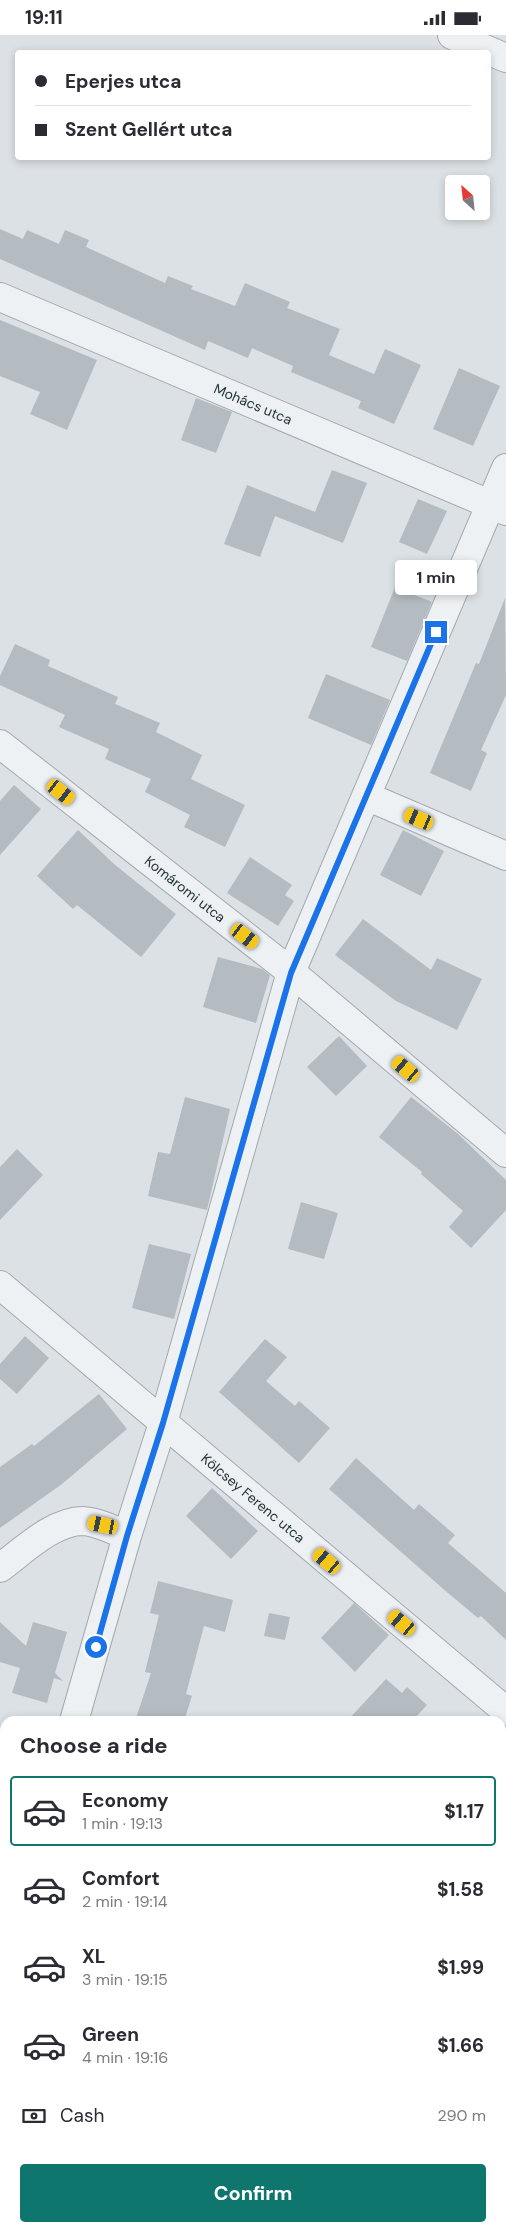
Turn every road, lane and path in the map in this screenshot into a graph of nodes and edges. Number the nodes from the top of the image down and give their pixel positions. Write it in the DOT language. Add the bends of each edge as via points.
graph roads {
  1 [pos="452,35"];
  2 [pos="487,50"];
  3 [pos="491,52"];
  4 [pos="506,58"];
  5 [pos="0,297"];
  6 [pos="506,468"];
  7 [pos="498,508"];
  8 [pos="0,744"];
  9 [pos="366,796"];
  10 [pos="506,856"];
  11 [pos="291,973"];
  12 [pos="506,1153"];
  13 [pos="0,1285"];
  14 [pos="163,1423"];
  15 [pos="127,1536"];
  16 [pos="0,1568"];
  17 [pos="506,1711"];
  18 [pos="75,1716"];
  1 -- 2 [label="street"];
  3 -- 4 [label="street"];
  5 -- 7 [label="street, Mohács utca"];
  6 -- 7 [label="street"];
  7 -- 9 [label="street"];
  8 -- 11 [label="street, Komáromi utca"];
  9 -- 10 [label="street"];
  9 -- 11 [label="street"];
  11 -- 12 [label="street, Komáromi utca"];
  11 -- 14 [label="street"];
  13 -- 14 [label="street, Kölcsey Ferenc utca"];
  14 -- 15 [label="street"];
  14 -- 17 [label="street, Kölcsey Ferenc utca"];
  15 -- 16 [label="street" via="94,1523 69,1523 50,1532"];
  15 -- 18 [label="street"];
}
